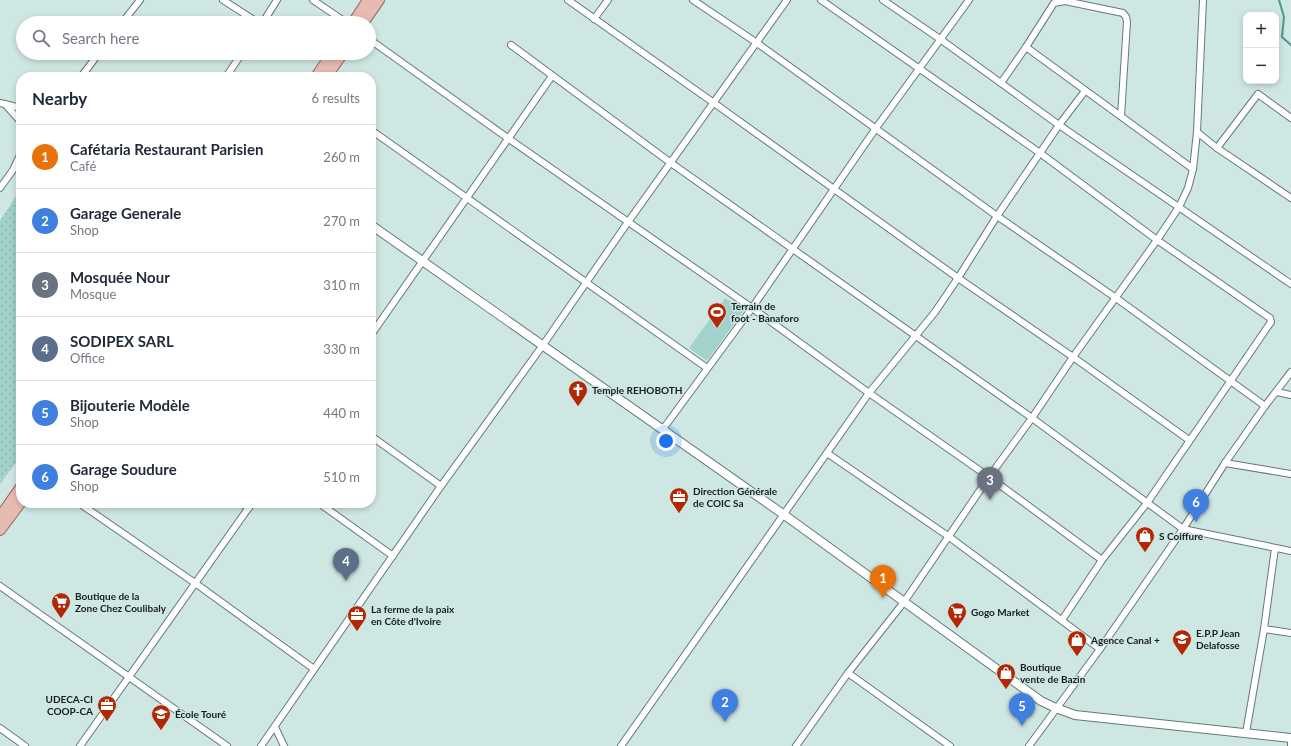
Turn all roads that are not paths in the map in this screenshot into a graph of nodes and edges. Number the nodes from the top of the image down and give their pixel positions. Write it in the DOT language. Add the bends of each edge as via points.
graph roads {
  1 [pos="140,0"];
  2 [pos="223,0"];
  3 [pos="277,0"];
  4 [pos="313,0"];
  5 [pos="368,0"];
  6 [pos="379,0"];
  7 [pos="568,0"];
  8 [pos="608,0"];
  9 [pos="693,0"];
  10 [pos="787,0"];
  11 [pos="821,0"];
  12 [pos="883,0"];
  13 [pos="969,0"];
  14 [pos="1203,0"];
  15 [pos="127,16"];
  16 [pos="248,16"];
  17 [pos="266,16"];
  18 [pos="337,16"];
  19 [pos="358,16"];
  20 [pos="368,16"];
  21 [pos="594,18"];
  22 [pos="940,39"];
  23 [pos="757,43"];
  24 [pos="376,44"];
  25 [pos="511,45"];
  26 [pos="1026,47"];
  27 [pos="94,60"];
  28 [pos="237,60"];
  29 [pos="327,60"];
  30 [pos="338,60"];
  31 [pos="920,68"];
  32 [pos="85,72"];
  33 [pos="229,72"];
  34 [pos="319,72"];
  35 [pos="330,72"];
  36 [pos="552,76"];
  37 [pos="1001,83"];
  38 [pos="1085,91"];
  39 [pos="2,103"];
  40 [pos="714,103"];
  41 [pos="16,107"];
  42 [pos="1121,116"];
  43 [pos="16,117"];
  44 [pos="1291,118"];
  45 [pos="1059,125"];
  46 [pos="876,128"];
  47 [pos="1197,132"];
  48 [pos="376,134"];
  49 [pos="509,139"];
  50 [pos="1217,148"];
  51 [pos="1040,153"];
  52 [pos="671,163"];
  53 [pos="16,164"];
  54 [pos="1193,169"];
  55 [pos="0,188"];
  56 [pos="833,190"];
  57 [pos="467,198"];
  58 [pos="1291,198"];
  59 [pos="1179,207"];
  60 [pos="997,216"];
  61 [pos="628,222"];
  62 [pos="376,229"];
  63 [pos="1157,240"];
  64 [pos="793,249"];
  65 [pos="423,261"];
  66 [pos="958,278"];
  67 [pos="586,282"];
  68 [pos="1291,284"];
  69 [pos="1116,298"];
  70 [pos="752,308"];
  71 [pos="376,328"];
  72 [pos="916,335"];
  73 [pos="543,345"];
  74 [pos="1073,357"];
  75 [pos="707,368"];
  76 [pos="1291,372"];
  77 [pos="1230,381"];
  78 [pos="1277,392"];
  79 [pos="869,393"];
  80 [pos="1291,394"];
  81 [pos="1265,406"];
  82 [pos="1032,418"];
  83 [pos="663,429"];
  84 [pos="376,440"];
  85 [pos="1189,440"];
  86 [pos="827,453"];
  87 [pos="1225,463"];
  88 [pos="1291,474"];
  89 [pos="989,478"];
  90 [pos="441,486"];
  91 [pos="16,496"];
  92 [pos="1147,503"];
  93 [pos="16,507"];
  94 [pos="86,508"];
  95 [pos="249,508"];
  96 [pos="326,508"];
  97 [pos="783,514"];
  98 [pos="1,522"];
  99 [pos="1183,529"];
  100 [pos="948,536"];
  101 [pos="1275,548"];
  102 [pos="1291,551"];
  103 [pos="393,556"];
  104 [pos="1102,560"];
  105 [pos="195,583"];
  106 [pos="0,586"];
  107 [pos="904,602"];
  108 [pos="1062,620"];
  109 [pos="1264,629"];
  110 [pos="1291,633"];
  111 [pos="1100,648"];
  112 [pos="314,669"];
  113 [pos="848,673"];
  114 [pos="129,676"];
  115 [pos="1056,708"];
  116 [pos="275,727"];
  117 [pos="0,728"];
  118 [pos="1246,733"];
  119 [pos="1291,739"];
  120 [pos="25,746"];
  121 [pos="80,746"];
  122 [pos="227,746"];
  123 [pos="261,746"];
  124 [pos="284,746"];
  125 [pos="621,746"];
  126 [pos="796,746"];
  127 [pos="950,746"];
  128 [pos="1029,746"];
  129 [pos="1291,746"];
  1 -- 15 [label="street"];
  2 -- 16 [label="street"];
  3 -- 17 [label="street"];
  4 -- 18 [label="street"];
  5 -- 19 [label="main road"];
  6 -- 20 [label="main road"];
  7 -- 21 [label="street"];
  8 -- 21 [label="street"];
  9 -- 23 [label="street"];
  10 -- 23 [label="street"];
  11 -- 31 [label="street"];
  12 -- 22 [label="street"];
  13 -- 22 [label="street"];
  14 -- 47 [label="street"];
  21 -- 40 [label="street"];
  22 -- 31 [label="street"];
  22 -- 37 [label="street"];
  23 -- 40 [label="street"];
  23 -- 46 [label="street"];
  24 -- 49 [label="street"];
  25 -- 36 [label="street"];
  26 -- 37 [label="street"];
  26 -- 38 [label="street"];
  26 -- 42 [label="street" via="1054,3 1065,1 1123,13 1127,22"];
  27 -- 32 [label="street"];
  28 -- 33 [label="street"];
  29 -- 34 [label="main road"];
  30 -- 35 [label="main road"];
  31 -- 46 [label="street"];
  31 -- 51 [label="street"];
  36 -- 49 [label="street"];
  36 -- 52 [label="street"];
  37 -- 45 [label="street"];
  38 -- 42 [label="street"];
  38 -- 45 [label="street"];
  39 -- 41 [label="street"];
  39 -- 43 [label="street"];
  40 -- 52 [label="street"];
  40 -- 56 [label="street"];
  42 -- 54 [label="street"];
  44 -- 50 [label="street" via="1258,94"];
  45 -- 51 [label="street"];
  45 -- 59 [label="street"];
  46 -- 56 [label="street"];
  46 -- 60 [label="street"];
  47 -- 50 [label="street"];
  47 -- 54 [label="street"];
  48 -- 57 [label="street"];
  49 -- 57 [label="street"];
  49 -- 61 [label="street"];
  50 -- 58 [label="street"];
  51 -- 60 [label="street"];
  51 -- 63 [label="street"];
  52 -- 61 [label="street"];
  52 -- 64 [label="street"];
  53 -- 55 [label="street"];
  54 -- 59 [label="street"];
  56 -- 64 [label="street"];
  56 -- 66 [label="street"];
  57 -- 65 [label="street"];
  57 -- 67 [label="street"];
  59 -- 63 [label="street"];
  59 -- 68 [label="street"];
  60 -- 66 [label="street"];
  60 -- 69 [label="street"];
  61 -- 67 [label="street"];
  61 -- 70 [label="street"];
  62 -- 65 [label="street"];
  63 -- 69 [label="street"];
  63 -- 77 [label="street" via="1270,318 1270,322"];
  64 -- 70 [label="street"];
  64 -- 72 [label="street"];
  65 -- 71 [label="street"];
  65 -- 73 [label="street"];
  66 -- 72 [label="street"];
  66 -- 74 [label="street"];
  67 -- 73 [label="street"];
  67 -- 75 [label="street"];
  69 -- 74 [label="street"];
  69 -- 77 [label="street"];
  70 -- 75 [label="street"];
  70 -- 79 [label="street"];
  72 -- 79 [label="street"];
  72 -- 82 [label="street"];
  73 -- 83 [label="street"];
  73 -- 90 [label="street"];
  74 -- 82 [label="street"];
  74 -- 85 [label="street"];
  75 -- 83 [label="street"];
  76 -- 78 [label="street"];
  77 -- 81 [label="street"];
  77 -- 85 [label="street"];
  78 -- 80 [label="street"];
  78 -- 81 [label="street"];
  79 -- 86 [label="street"];
  79 -- 89 [label="street"];
  81 -- 87 [label="street"];
  82 -- 89 [label="street"];
  82 -- 92 [label="street"];
  83 -- 97 [label="street"];
  84 -- 90 [label="street"];
  85 -- 92 [label="street"];
  86 -- 97 [label="street"];
  86 -- 100 [label="street"];
  87 -- 88 [label="street"];
  87 -- 99 [label="street"];
  89 -- 100 [label="street"];
  89 -- 104 [label="street"];
  90 -- 103 [label="street"];
  91 -- 98 [label="main road"];
  92 -- 99 [label="street"];
  92 -- 104 [label="street"];
  93 -- 98 [label="main road"];
  94 -- 105 [label="street"];
  95 -- 105 [label="street"];
  96 -- 103 [label="street"];
  97 -- 107 [label="street"];
  97 -- 125 [label="street"];
  99 -- 101 [label="street"];
  99 -- 111 [label="street"];
  100 -- 107 [label="street"];
  100 -- 108 [label="street"];
  101 -- 102 [label="street"];
  101 -- 109 [label="street"];
  103 -- 112 [label="street"];
  104 -- 108 [label="street"];
  105 -- 112 [label="street"];
  105 -- 114 [label="street"];
  106 -- 114 [label="street"];
  107 -- 113 [label="street"];
  107 -- 115 [label="street" via="1041,701"];
  108 -- 111 [label="street"];
  109 -- 110 [label="street"];
  109 -- 118 [label="street"];
  111 -- 115 [label="street"];
  112 -- 116 [label="street"];
  113 -- 126 [label="street"];
  113 -- 127 [label="street"];
  114 -- 121 [label="street"];
  114 -- 122 [label="street"];
  115 -- 118 [label="street" via="1075,715"];
  115 -- 128 [label="street"];
  116 -- 123 [label="street"];
  116 -- 124 [label="street"];
  117 -- 120 [label="street"];
  118 -- 119 [label="street"];
  119 -- 129 [label="street"];
}
